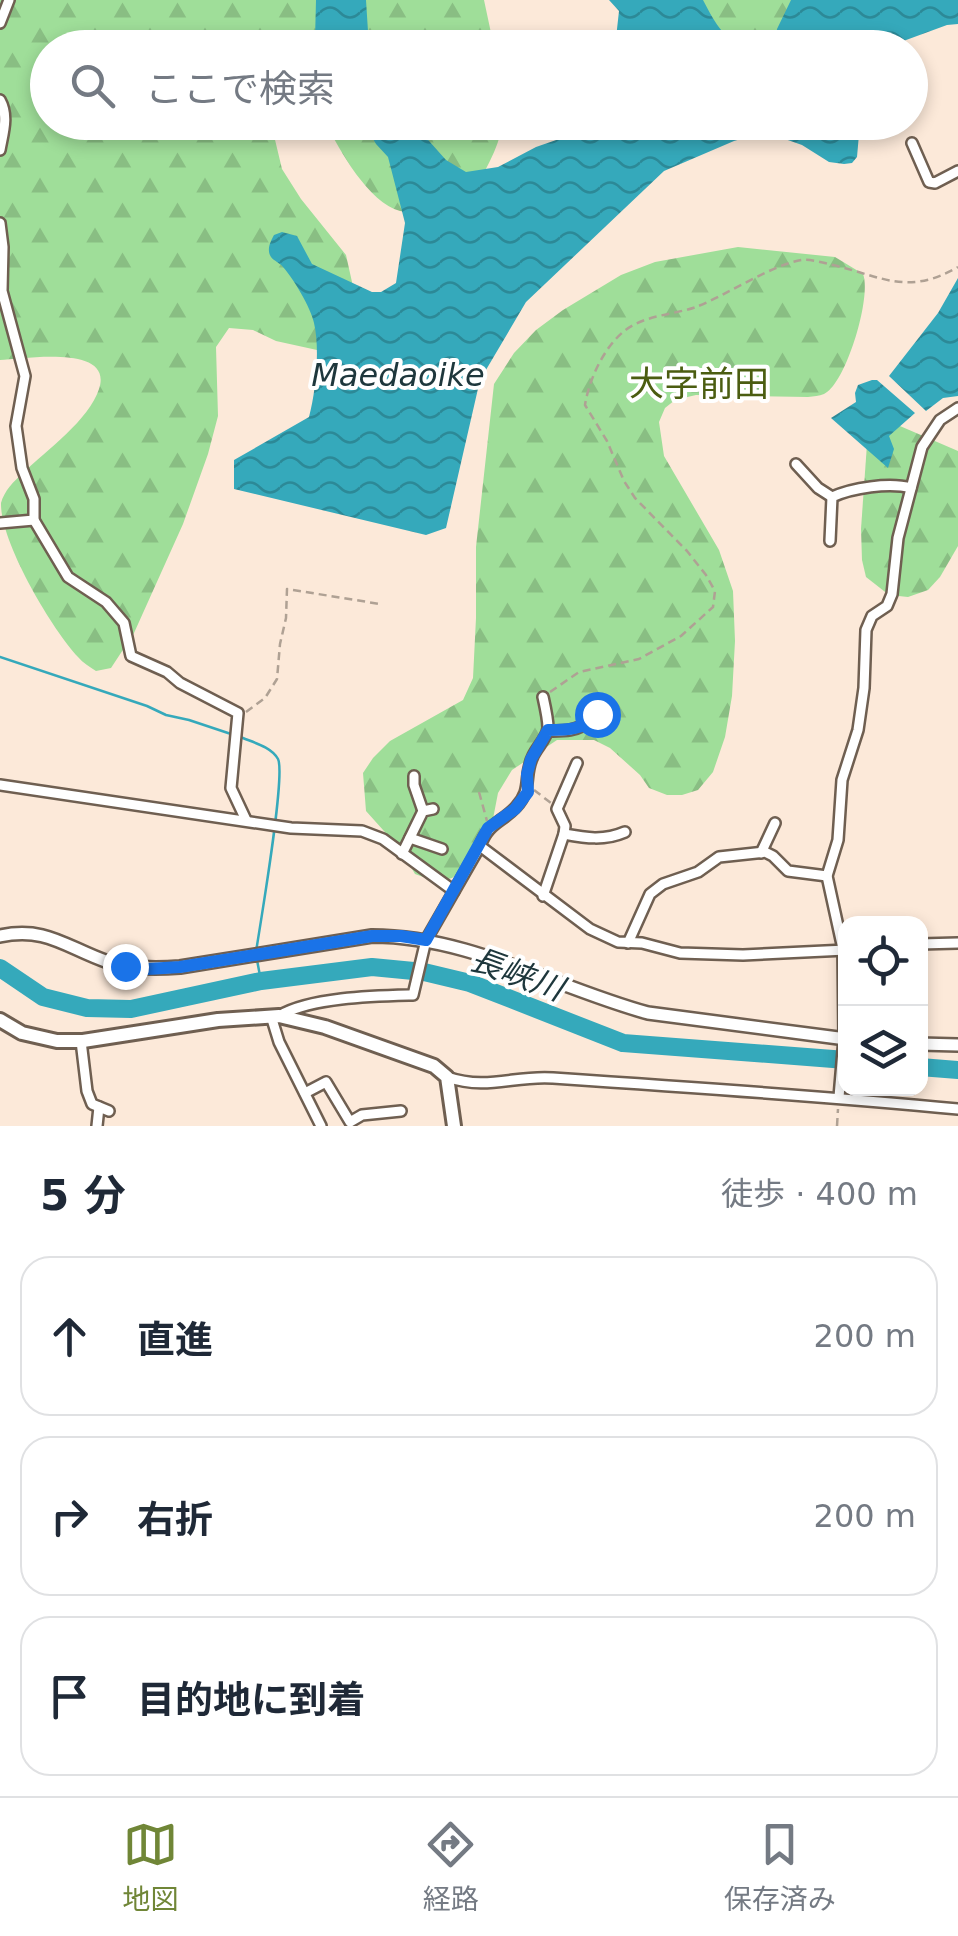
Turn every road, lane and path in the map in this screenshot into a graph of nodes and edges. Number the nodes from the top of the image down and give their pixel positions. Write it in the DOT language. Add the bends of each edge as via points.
graph roads {
  1 [pos="9,0"];
  2 [pos="0,23"];
  3 [pos="0,100"];
  4 [pos="912,143"];
  5 [pos="0,150"];
  6 [pos="958,171"];
  7 [pos="0,223"];
  8 [pos="958,266"];
  9 [pos="958,408"];
  10 [pos="796,464"];
  11 [pos="911,488"];
  12 [pos="832,498"];
  13 [pos="34,520"];
  14 [pos="0,523"];
  15 [pos="830,542"];
  16 [pos="380,604"];
  17 [pos="543,696"];
  18 [pos="586,708"];
  19 [pos="597,714"];
  20 [pos="237,718"];
  21 [pos="588,722"];
  22 [pos="548,730"];
  23 [pos="577,762"];
  24 [pos="414,776"];
  25 [pos="0,785"];
  26 [pos="528,787"];
  27 [pos="479,792"];
  28 [pos="556,810"];
  29 [pos="246,820"];
  30 [pos="775,823"];
  31 [pos="488,828"];
  32 [pos="625,832"];
  33 [pos="564,834"];
  34 [pos="410,838"];
  35 [pos="480,846"];
  36 [pos="442,849"];
  37 [pos="760,852"];
  38 [pos="402,854"];
  39 [pos="827,876"];
  40 [pos="454,892"];
  41 [pos="543,896"];
  42 [pos="838,924"];
  43 [pos="0,936"];
  44 [pos="628,943"];
  45 [pos="958,943"];
  46 [pos="424,944"];
  47 [pos="928,944"];
  48 [pos="838,950"];
  49 [pos="275,1016"];
  50 [pos="0,1020"];
  51 [pos="81,1040"];
  52 [pos="838,1041"];
  53 [pos="928,1044"];
  54 [pos="958,1045"];
  55 [pos="447,1078"];
  56 [pos="304,1093"];
  57 [pos="838,1095"];
  58 [pos="839,1096"];
  59 [pos="848,1096"];
  60 [pos="958,1108"];
  61 [pos="401,1111"];
  62 [pos="97,1126"];
  63 [pos="321,1126"];
  64 [pos="454,1126"];
  65 [pos="837,1126"];
  1 -- 2 [label="street"];
  3 -- 5 [label="street" via="6,121"];
  4 -- 6 [label="street" via="929,182"];
  7 -- 13 [label="street" via="2,291 25,376 16,426"];
  8 -- 17 [label="path" via="909,284 803,260 624,331 588,384 585,405 636,498 706,575 715,591 713,607 681,636 639,658 579,672"];
  9 -- 11 [label="street" via="940,420 922,447"];
  10 -- 12 [label="street"];
  11 -- 12 [label="street" via="897,484"];
  11 -- 39 [label="street" via="892,594 866,630 858,730 842,780 838,840"];
  12 -- 15 [label="street"];
  13 -- 14 [label="street"];
  13 -- 20 [label="street" via="68,577 106,602 124,624 131,656"];
  16 -- 20 [label="path" via="287,589 277,679 265,698"];
  17 -- 22 [label="street"];
  18 -- 21 [label="street"];
  19 -- 21 [label="street"];
  20 -- 29 [label="street" via="231,788"];
  21 -- 22 [label="street"];
  22 -- 26 [label="street" via="531,759"];
  23 -- 28 [label="street"];
  24 -- 34 [label="street" via="428,810"];
  25 -- 29 [label="street"];
  26 -- 28 [label="path"];
  26 -- 31 [label="street" via="515,809"];
  27 -- 31 [label="path"];
  28 -- 33 [label="street"];
  29 -- 38 [label="street" via="362,832"];
  30 -- 37 [label="street"];
  31 -- 35 [label="street"];
  32 -- 33 [label="street" via="610,838"];
  33 -- 41 [label="street"];
  34 -- 36 [label="street"];
  34 -- 38 [label="street"];
  35 -- 40 [label="street"];
  35 -- 41 [label="street"];
  37 -- 39 [label="street" via="788,871"];
  37 -- 44 [label="street" via="719,857 663,884 650,894"];
  38 -- 40 [label="street"];
  39 -- 42 [label="street"];
  40 -- 46 [label="street"];
  41 -- 44 [label="street" via="590,929"];
  43 -- 46 [label="street" via="50,936 104,961 148,969 372,936"];
  44 -- 48 [label="street" via="680,953"];
  45 -- 47 [label="street"];
  46 -- 49 [label="street" via="414,995 368,996"];
  46 -- 52 [label="street" via="462,948 648,1012"];
  49 -- 51 [label="main road"];
  49 -- 55 [label="main road" via="388,1048"];
  49 -- 56 [label="street" via="279,1042"];
  50 -- 51 [label="main road" via="22,1033"];
  51 -- 62 [label="street" via="87,1091 92,1104 104,1109"];
  53 -- 54 [label="street"];
  55 -- 57 [label="street" via="482,1085 541,1077"];
  55 -- 64 [label="main road"];
  56 -- 61 [label="street" via="326,1082 350,1122"];
  56 -- 63 [label="street"];
  58 -- 65 [label="path"];
  59 -- 60 [label="street"];
}
